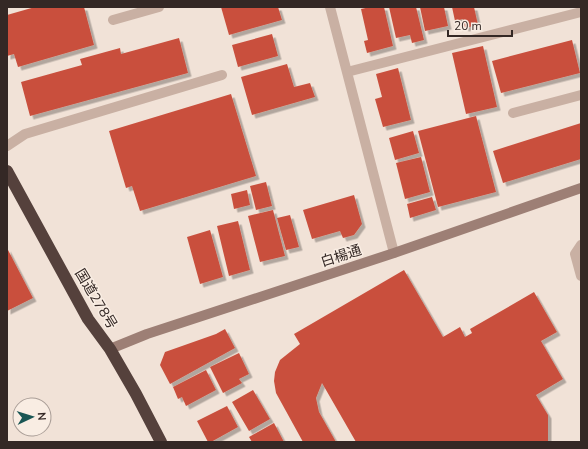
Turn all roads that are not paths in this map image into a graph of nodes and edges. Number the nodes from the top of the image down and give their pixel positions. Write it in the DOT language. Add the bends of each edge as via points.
graph roads {
  1 [pos="158,7"];
  2 [pos="330,7"];
  3 [pos="581,12"];
  4 [pos="113,20"];
  5 [pos="347,72"];
  6 [pos="222,75"];
  7 [pos="581,95"];
  8 [pos="513,113"];
  9 [pos="7,146"];
  10 [pos="7,171"];
  11 [pos="581,188"];
  12 [pos="581,245"];
  13 [pos="394,253"];
  14 [pos="581,276"];
  15 [pos="110,349"];
  16 [pos="161,442"];
  1 -- 4 [label="street"];
  2 -- 5 [label="street"];
  3 -- 5 [label="street"];
  5 -- 13 [label="street"];
  6 -- 9 [label="street" via="25,134"];
  7 -- 8 [label="street"];
  10 -- 15 [label="highway, 国道278号" via="88,319"];
  11 -- 13 [label="street, 白楊通"];
  12 -- 14 [label="street" via="575,254"];
  13 -- 15 [label="street, 白楊通" via="147,334"];
  15 -- 16 [label="highway, 国道278号"];
}
